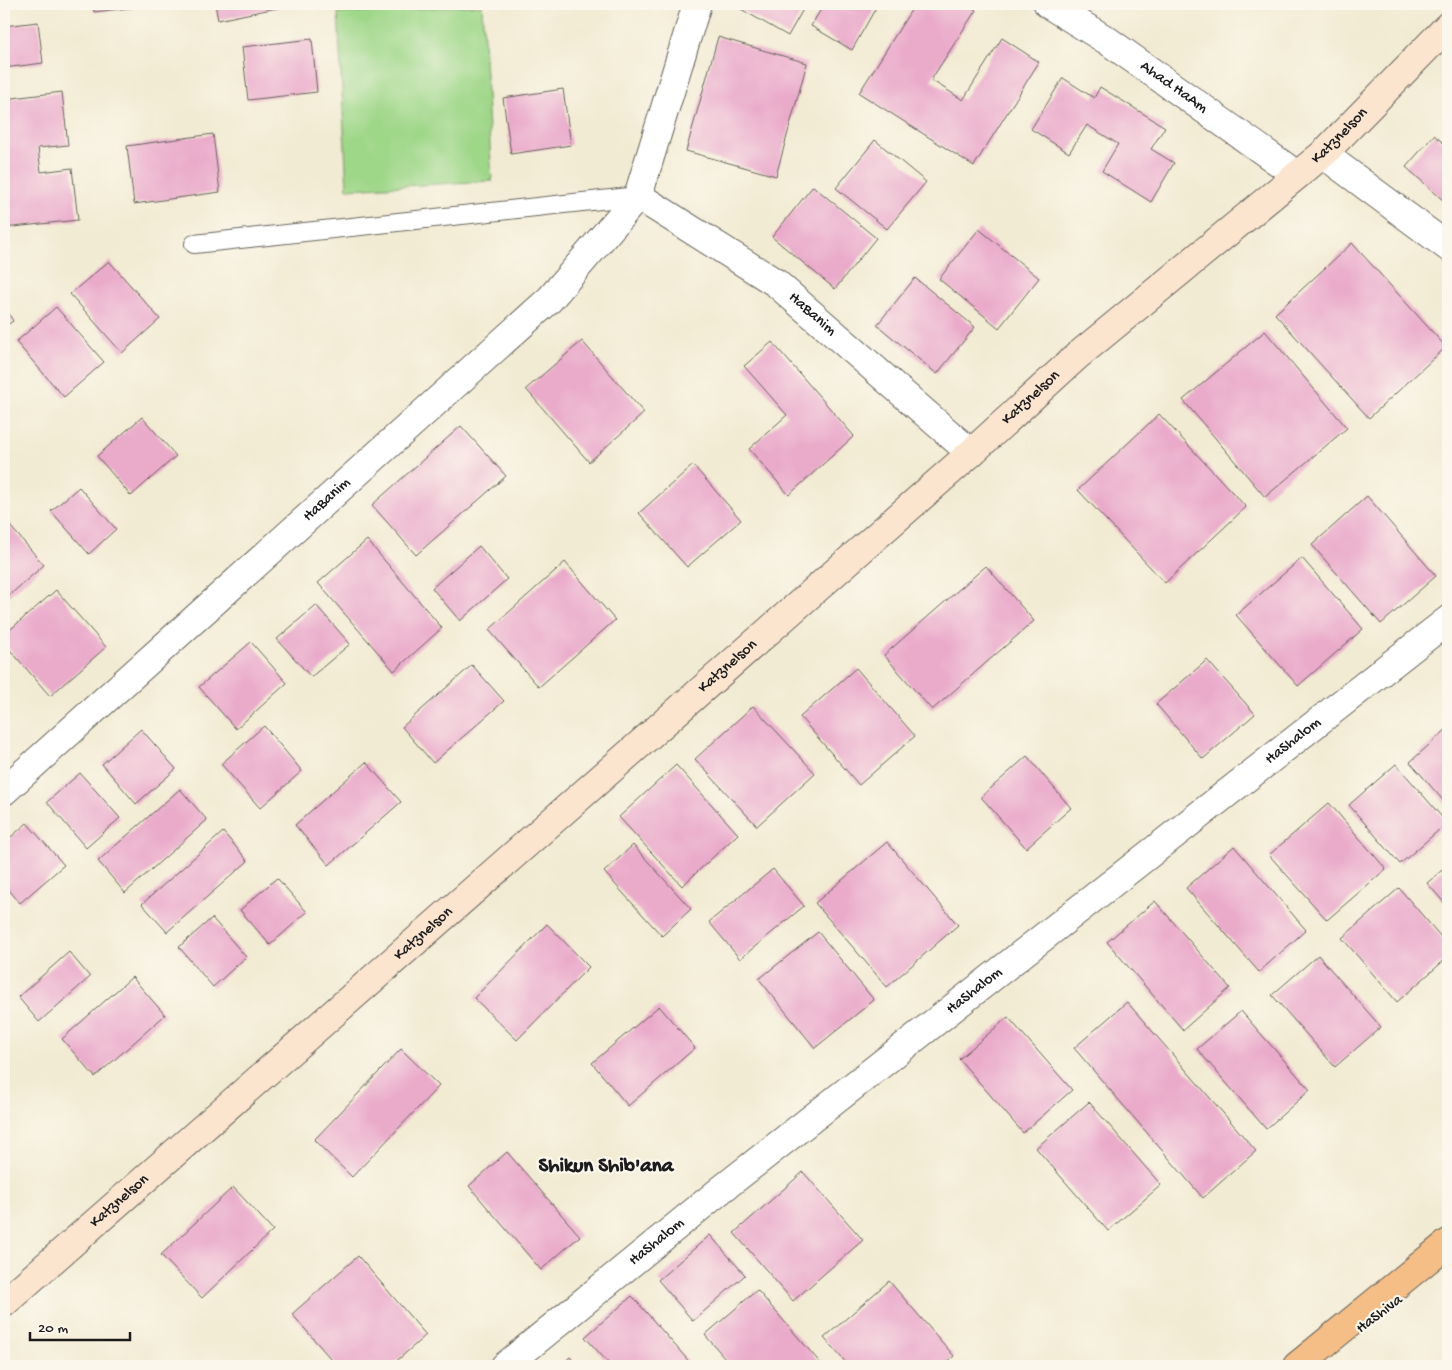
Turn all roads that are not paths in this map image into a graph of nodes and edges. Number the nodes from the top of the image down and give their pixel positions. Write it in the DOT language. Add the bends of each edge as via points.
graph roads {
  1 [pos="697,4"];
  2 [pos="1048,4"];
  3 [pos="1448,26"];
  4 [pos="1323,154"];
  5 [pos="1297,175"];
  6 [pos="638,196"];
  7 [pos="194,244"];
  8 [pos="1448,248"];
  9 [pos="971,453"];
  10 [pos="1448,620"];
  11 [pos="4,791"];
  12 [pos="1448,1243"];
  13 [pos="1448,1264"];
  14 [pos="4,1303"];
  15 [pos="505,1366"];
  16 [pos="1297,1366"];
  17 [pos="1312,1366"];
  1 -- 6 [label="street, HaBanim"];
  2 -- 5 [label="street, Ahad HaAm" via="1108,42"];
  3 -- 4 [label="street, Katznelson"];
  4 -- 5 [label="street, Katznelson"];
  4 -- 8 [label="street"];
  5 -- 9 [label="street, Katznelson" via="1076,357"];
  6 -- 7 [label="lane"];
  6 -- 9 [label="street, HaBanim" via="776,283"];
  6 -- 11 [label="street, HaBanim" via="550,299"];
  9 -- 14 [label="street, Katznelson"];
  10 -- 15 [label="street, HaShalom" via="722,1189"];
  12 -- 16 [label="highway"];
  13 -- 17 [label="highway, HaShiva"];
}
